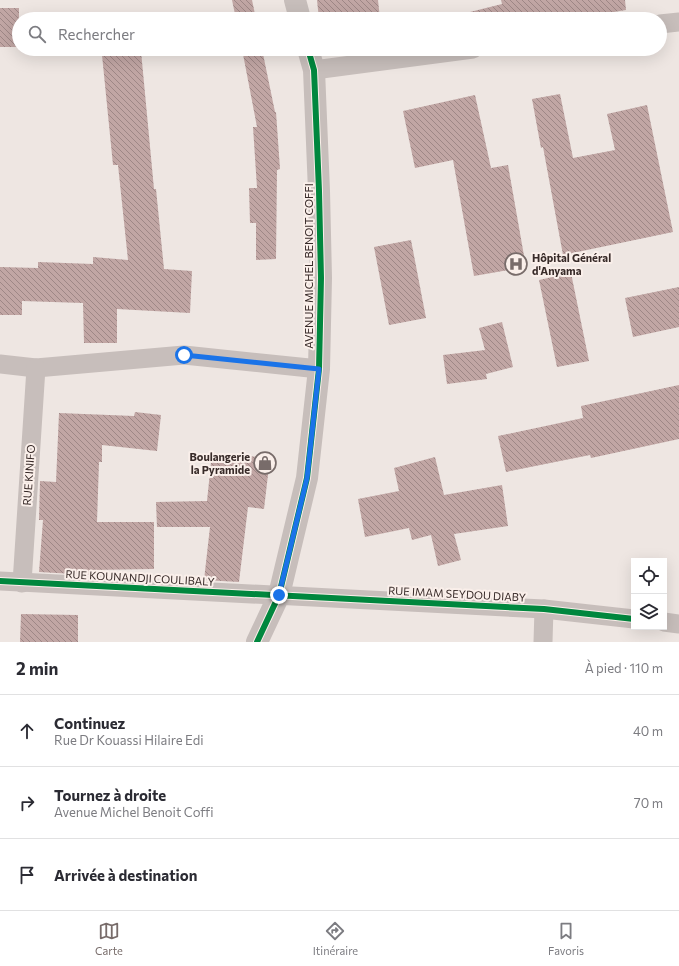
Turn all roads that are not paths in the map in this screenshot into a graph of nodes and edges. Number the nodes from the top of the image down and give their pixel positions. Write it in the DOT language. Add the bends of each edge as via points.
graph roads {
  1 [pos="295,0"];
  2 [pos="298,12"];
  3 [pos="679,22"];
  4 [pos="667,23"];
  5 [pos="310,56"];
  6 [pos="420,56"];
  7 [pos="314,70"];
  8 [pos="0,364"];
  9 [pos="36,368"];
  10 [pos="319,369"];
  11 [pos="0,581"];
  12 [pos="22,583"];
  13 [pos="279,595"];
  14 [pos="544,609"];
  15 [pos="631,619"];
  16 [pos="667,622"];
  17 [pos="679,624"];
  18 [pos="257,642"];
  19 [pos="543,642"];
  1 -- 2 [label="street"];
  3 -- 4 [label="street"];
  5 -- 7 [label="street, AVENUE MICHEL BENOIT COFFI"];
  6 -- 7 [label="street"];
  7 -- 10 [label="street, AVENUE MICHEL BENOIT COFFI" via="321,278"];
  8 -- 9 [label="street"];
  9 -- 10 [label="street" via="184,355"];
  9 -- 12 [label="street, RUE KINIFO"];
  10 -- 13 [label="street, AVENUE MICHEL BENOIT COFFI" via="307,478"];
  11 -- 12 [label="street, RUE KOUNANDJI COULIBALY"];
  12 -- 13 [label="street, RUE KOUNANDJI COULIBALY"];
  13 -- 14 [label="street, RUE IMAM SEYDOU DIABY"];
  13 -- 18 [label="street, AVENUE MICHEL BENOIT COFFI"];
  14 -- 15 [label="street, RUE IMAM SEYDOU DIABY"];
  14 -- 19 [label="street"];
  16 -- 17 [label="street"];
}
